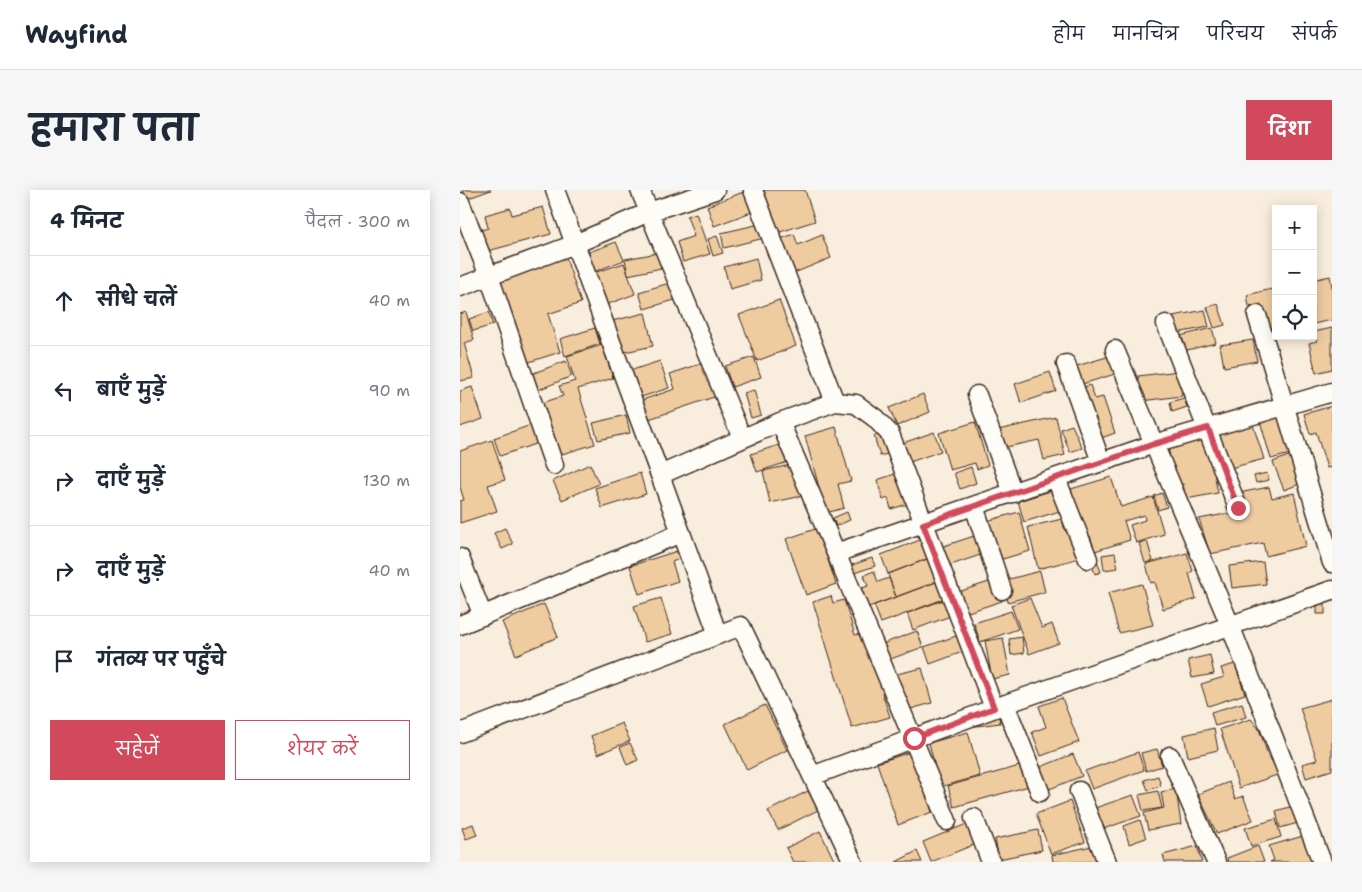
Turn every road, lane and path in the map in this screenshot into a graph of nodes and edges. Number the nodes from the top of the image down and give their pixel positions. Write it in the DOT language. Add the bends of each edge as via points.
graph roads {
  1 [pos="555,190"];
  2 [pos="640,190"];
  3 [pos="715,190"];
  4 [pos="753,190"];
  5 [pos="460,202"];
  6 [pos="648,212"];
  7 [pos="575,244"];
  8 [pos="489,276"];
  9 [pos="460,287"];
  10 [pos="1257,314"];
  11 [pos="1166,324"];
  12 [pos="1115,350"];
  13 [pos="1066,364"];
  14 [pos="1332,392"];
  15 [pos="977,395"];
  16 [pos="835,402"];
  17 [pos="1286,405"];
  18 [pos="780,422"];
  19 [pos="1208,428"];
  20 [pos="742,438"];
  21 [pos="1154,444"];
  22 [pos="1101,462"];
  23 [pos="554,465"];
  24 [pos="660,475"];
  25 [pos="1056,478"];
  26 [pos="1013,493"];
  27 [pos="974,506"];
  28 [pos="1238,508"];
  29 [pos="923,524"];
  30 [pos="681,533"];
  31 [pos="836,553"];
  32 [pos="460,558"];
  33 [pos="1088,559"];
  34 [pos="1332,563"];
  35 [pos="1002,590"];
  36 [pos="1332,590"];
  37 [pos="483,616"];
  38 [pos="460,625"];
  39 [pos="1230,625"];
  40 [pos="718,635"];
  41 [pos="1000,706"];
  42 [pos="460,733"];
  43 [pos="914,738"];
  44 [pos="1170,756"];
  45 [pos="812,776"];
  46 [pos="1079,791"];
  47 [pos="1040,792"];
  48 [pos="974,818"];
  49 [pos="948,821"];
  50 [pos="853,862"];
  51 [pos="991,862"];
  52 [pos="1107,862"];
  53 [pos="1216,862"];
  54 [pos="1322,862"];
  1 -- 7 [label="street"];
  2 -- 6 [label="street"];
  3 -- 6 [label="street"];
  4 -- 16 [label="street"];
  5 -- 8 [label="street"];
  6 -- 7 [label="street"];
  6 -- 20 [label="street"];
  7 -- 8 [label="street"];
  7 -- 24 [label="street"];
  8 -- 9 [label="street"];
  8 -- 23 [label="street"];
  10 -- 17 [label="street"];
  11 -- 19 [label="street"];
  12 -- 21 [label="street"];
  13 -- 22 [label="street"];
  14 -- 17 [label="street"];
  15 -- 26 [label="street"];
  16 -- 18 [label="street"];
  16 -- 29 [label="street" via="856,404 890,434"];
  17 -- 19 [label="street"];
  17 -- 34 [label="street"];
  18 -- 20 [label="street"];
  18 -- 31 [label="street"];
  19 -- 21 [label="street"];
  19 -- 28 [label="street"];
  20 -- 24 [label="street"];
  21 -- 22 [label="street"];
  21 -- 39 [label="street"];
  22 -- 25 [label="street"];
  24 -- 30 [label="street"];
  25 -- 26 [label="street"];
  25 -- 33 [label="street"];
  26 -- 27 [label="street"];
  27 -- 29 [label="street"];
  27 -- 35 [label="street"];
  29 -- 31 [label="street"];
  29 -- 41 [label="street"];
  30 -- 37 [label="street"];
  30 -- 40 [label="street"];
  31 -- 43 [label="street"];
  32 -- 37 [label="street"];
  36 -- 39 [label="street"];
  37 -- 38 [label="street"];
  39 -- 41 [label="street"];
  39 -- 54 [label="street"];
  40 -- 42 [label="street"];
  40 -- 45 [label="street" via="741,626"];
  41 -- 43 [label="street"];
  41 -- 47 [label="street"];
  43 -- 45 [label="street"];
  43 -- 49 [label="street"];
  44 -- 53 [label="street"];
  45 -- 50 [label="street"];
  46 -- 52 [label="street"];
  48 -- 51 [label="street"];
}
